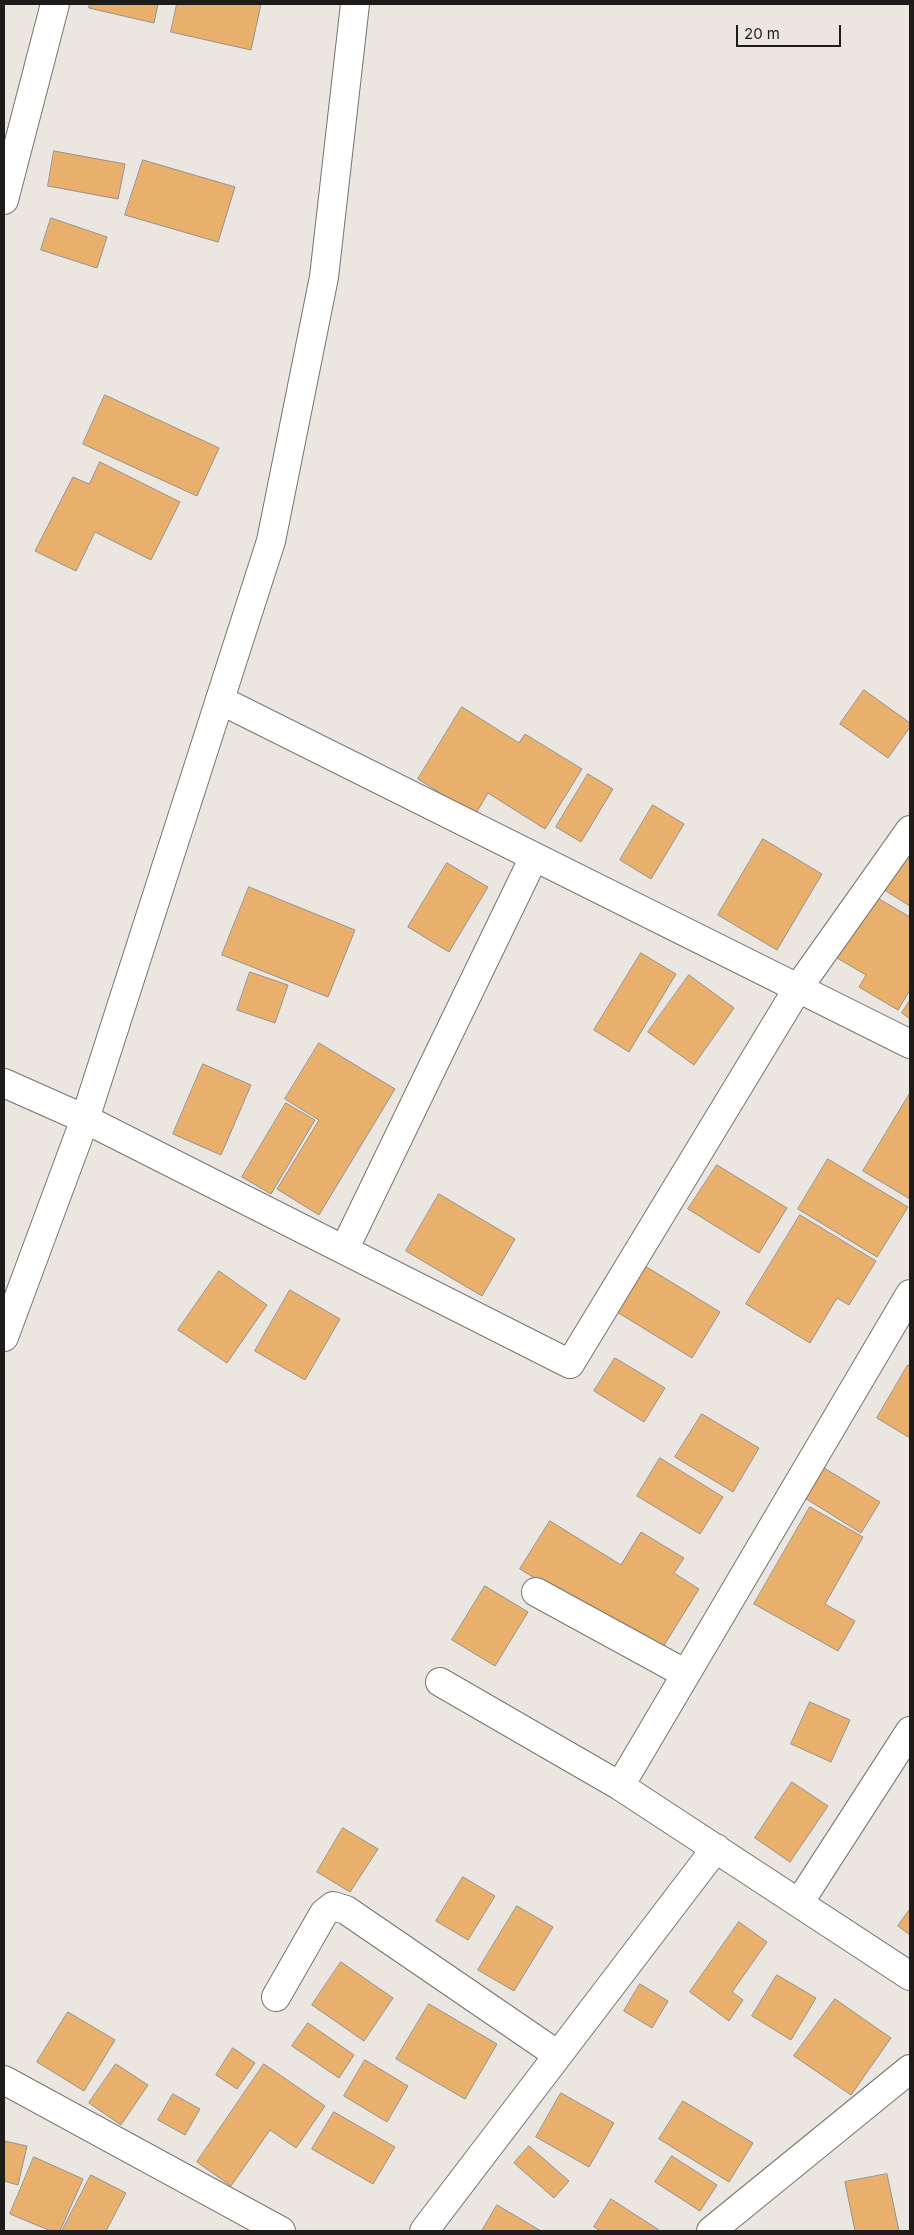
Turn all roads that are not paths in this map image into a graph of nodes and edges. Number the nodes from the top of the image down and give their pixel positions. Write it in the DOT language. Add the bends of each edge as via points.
graph roads {
  1 [pos="55,4"];
  2 [pos="356,4"];
  3 [pos="4,200"];
  4 [pos="220,700"];
  5 [pos="910,830"];
  6 [pos="534,857"];
  7 [pos="798,988"];
  8 [pos="910,1044"];
  9 [pos="4,1083"];
  10 [pos="85,1119"];
  11 [pos="344,1250"];
  12 [pos="910,1294"];
  13 [pos="902,1327"];
  14 [pos="4,1336"];
  15 [pos="536,1592"];
  16 [pos="686,1674"];
  17 [pos="440,1682"];
  18 [pos="910,1731"];
  19 [pos="620,1786"];
  20 [pos="716,1848"];
  21 [pos="799,1903"];
  22 [pos="910,1976"];
  23 [pos="276,1997"];
  24 [pos="558,2055"];
  25 [pos="910,2069"];
  26 [pos="4,2080"];
  27 [pos="281,2231"];
  28 [pos="424,2231"];
  29 [pos="711,2231"];
  1 -- 3 [label="street"];
  2 -- 4 [label="street" via="324,277 271,541"];
  4 -- 6 [label="street"];
  4 -- 10 [label="street"];
  5 -- 7 [label="street"];
  6 -- 7 [label="street"];
  6 -- 11 [label="street"];
  7 -- 8 [label="street"];
  7 -- 11 [label="street" via="570,1364"];
  9 -- 10 [label="street"];
  10 -- 11 [label="street"];
  10 -- 14 [label="street"];
  12 -- 13 [label="street"];
  13 -- 16 [label="street"];
  15 -- 16 [label="street"];
  16 -- 19 [label="street"];
  17 -- 19 [label="street"];
  18 -- 21 [label="street"];
  19 -- 20 [label="street"];
  20 -- 21 [label="street"];
  20 -- 24 [label="street"];
  21 -- 22 [label="street"];
  23 -- 24 [label="street" via="324,1913 333,1906 346,1910"];
  24 -- 28 [label="street"];
  25 -- 29 [label="street"];
  26 -- 27 [label="street"];
}
